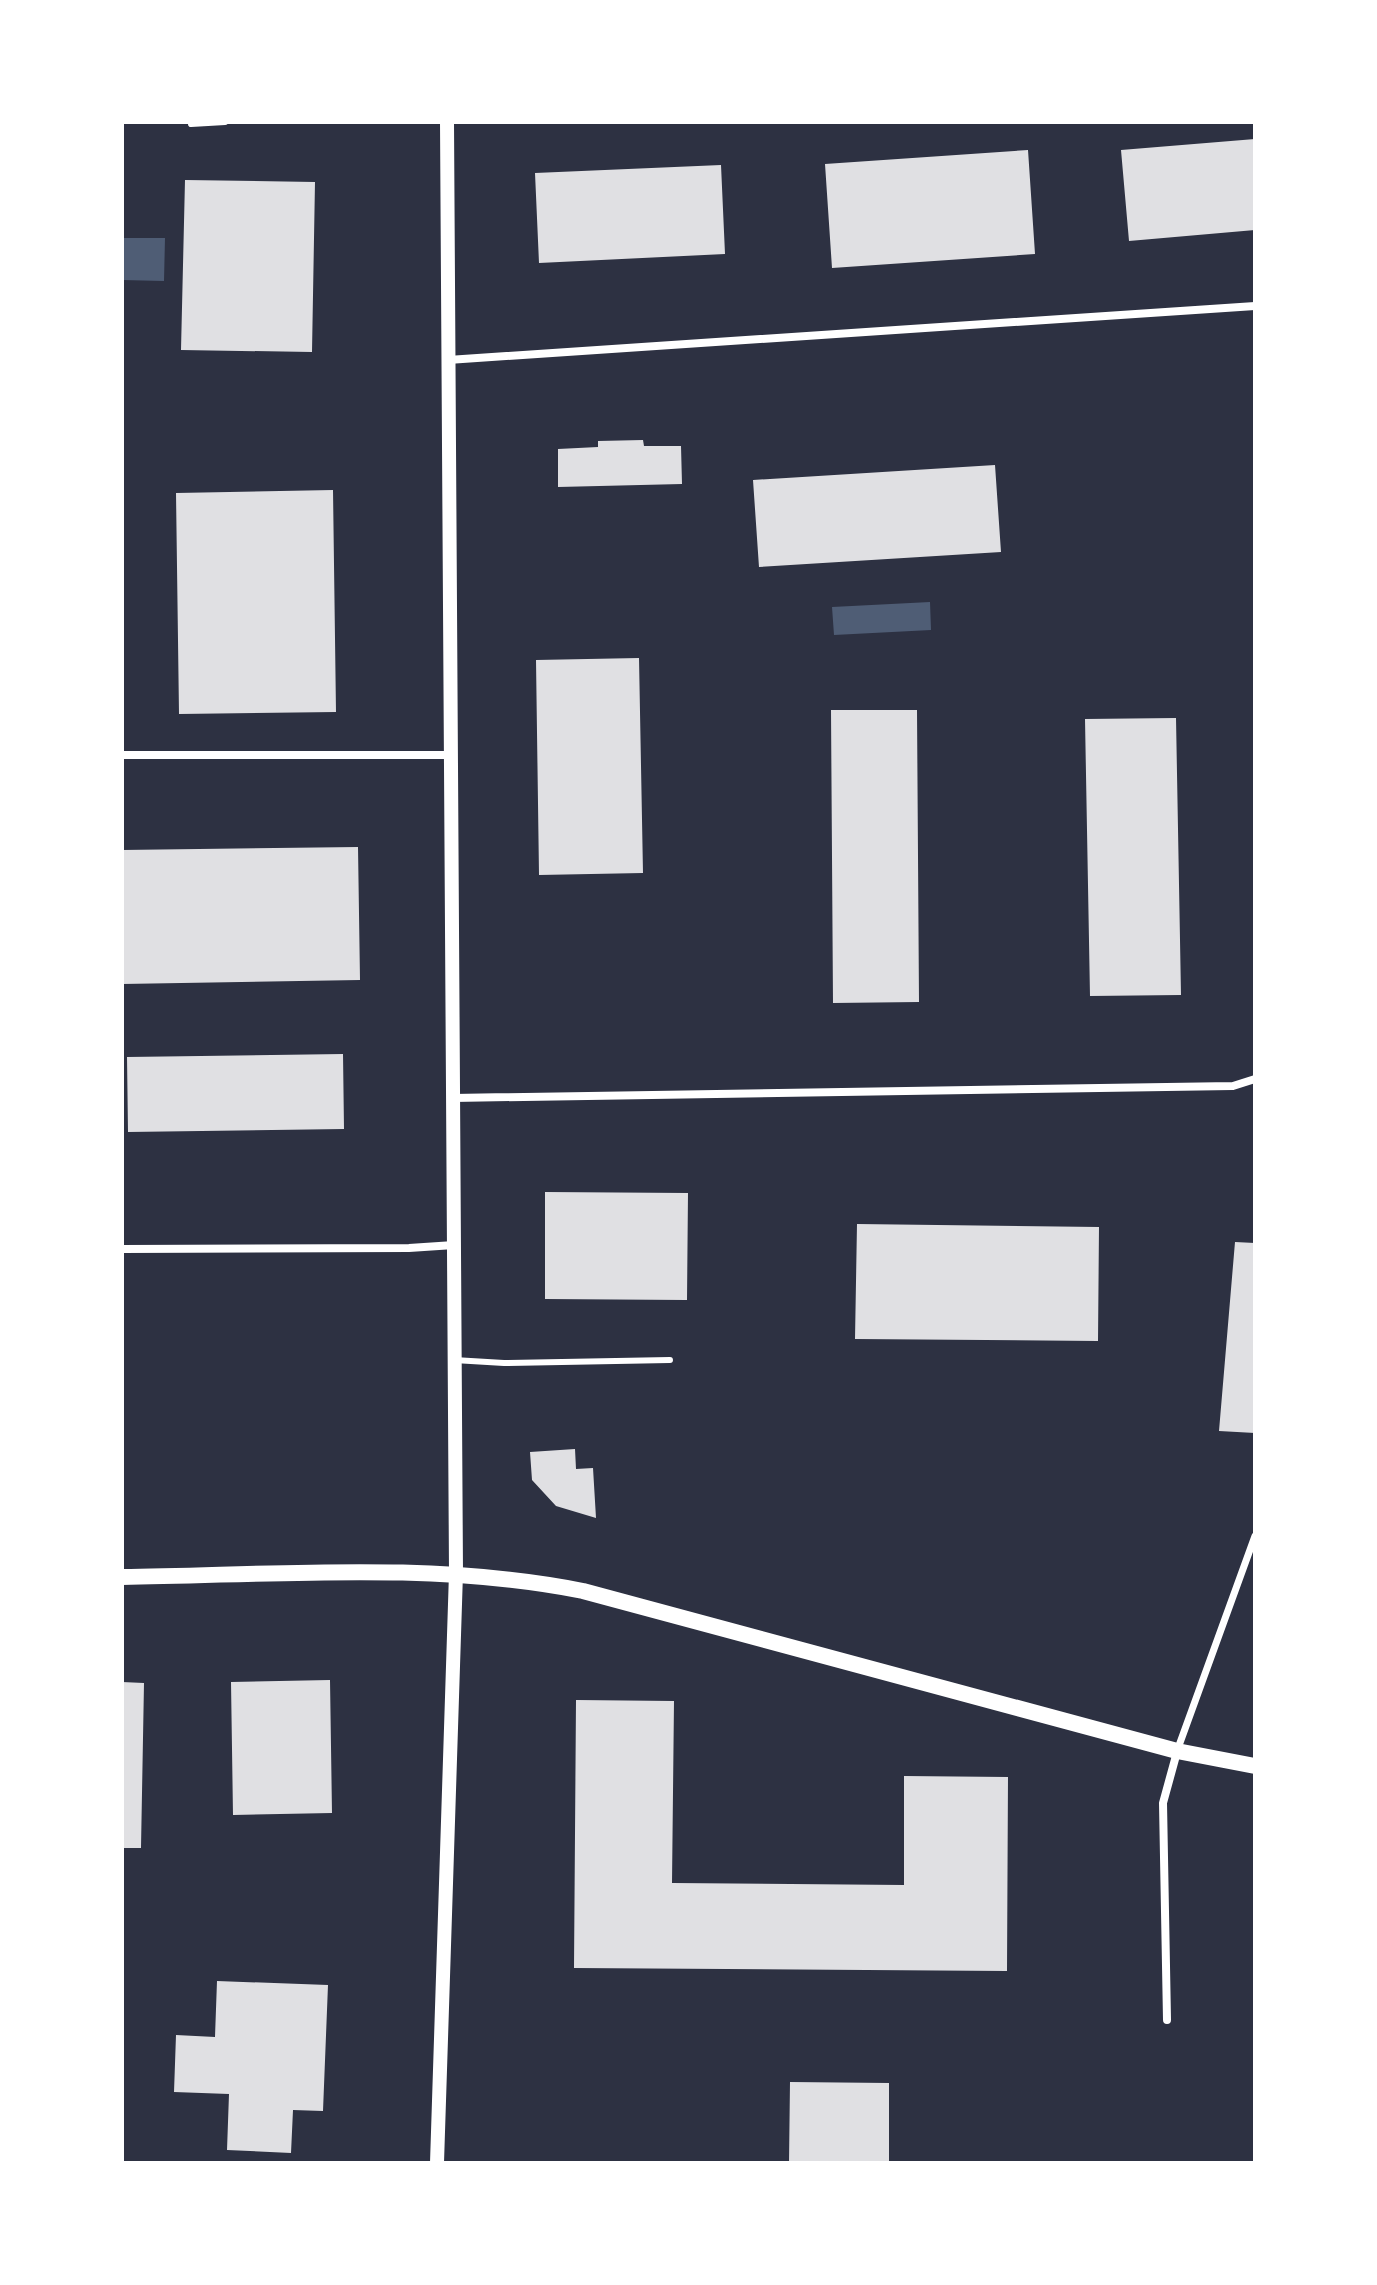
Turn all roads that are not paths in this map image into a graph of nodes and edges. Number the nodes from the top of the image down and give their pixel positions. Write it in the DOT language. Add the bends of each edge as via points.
graph roads {
  1 [pos="225,122"];
  2 [pos="447,122"];
  3 [pos="191,124"];
  4 [pos="1255,306"];
  5 [pos="448,360"];
  6 [pos="122,755"];
  7 [pos="450,755"];
  8 [pos="1255,1079"];
  9 [pos="453,1098"];
  10 [pos="454,1245"];
  11 [pos="122,1249"];
  12 [pos="454,1360"];
  13 [pos="670,1360"];
  14 [pos="1255,1536"];
  15 [pos="456,1573"];
  16 [pos="122,1577"];
  17 [pos="1177,1751"];
  18 [pos="1255,1766"];
  19 [pos="1167,2020"];
  20 [pos="437,2163"];
  1 -- 3 [label="lane"];
  2 -- 5 [label="street"];
  4 -- 5 [label="street"];
  5 -- 7 [label="street"];
  6 -- 7 [label="street"];
  7 -- 9 [label="street"];
  8 -- 9 [label="street" via="1233,1086"];
  9 -- 10 [label="street"];
  10 -- 11 [label="street"];
  10 -- 12 [label="street"];
  12 -- 13 [label="lane"];
  12 -- 15 [label="street"];
  14 -- 17 [label="street"];
  15 -- 16 [label="main road"];
  15 -- 17 [label="main road" via="583,1591"];
  15 -- 20 [label="street"];
  17 -- 18 [label="main road"];
  17 -- 19 [label="street" via="1163,1803"];
}
